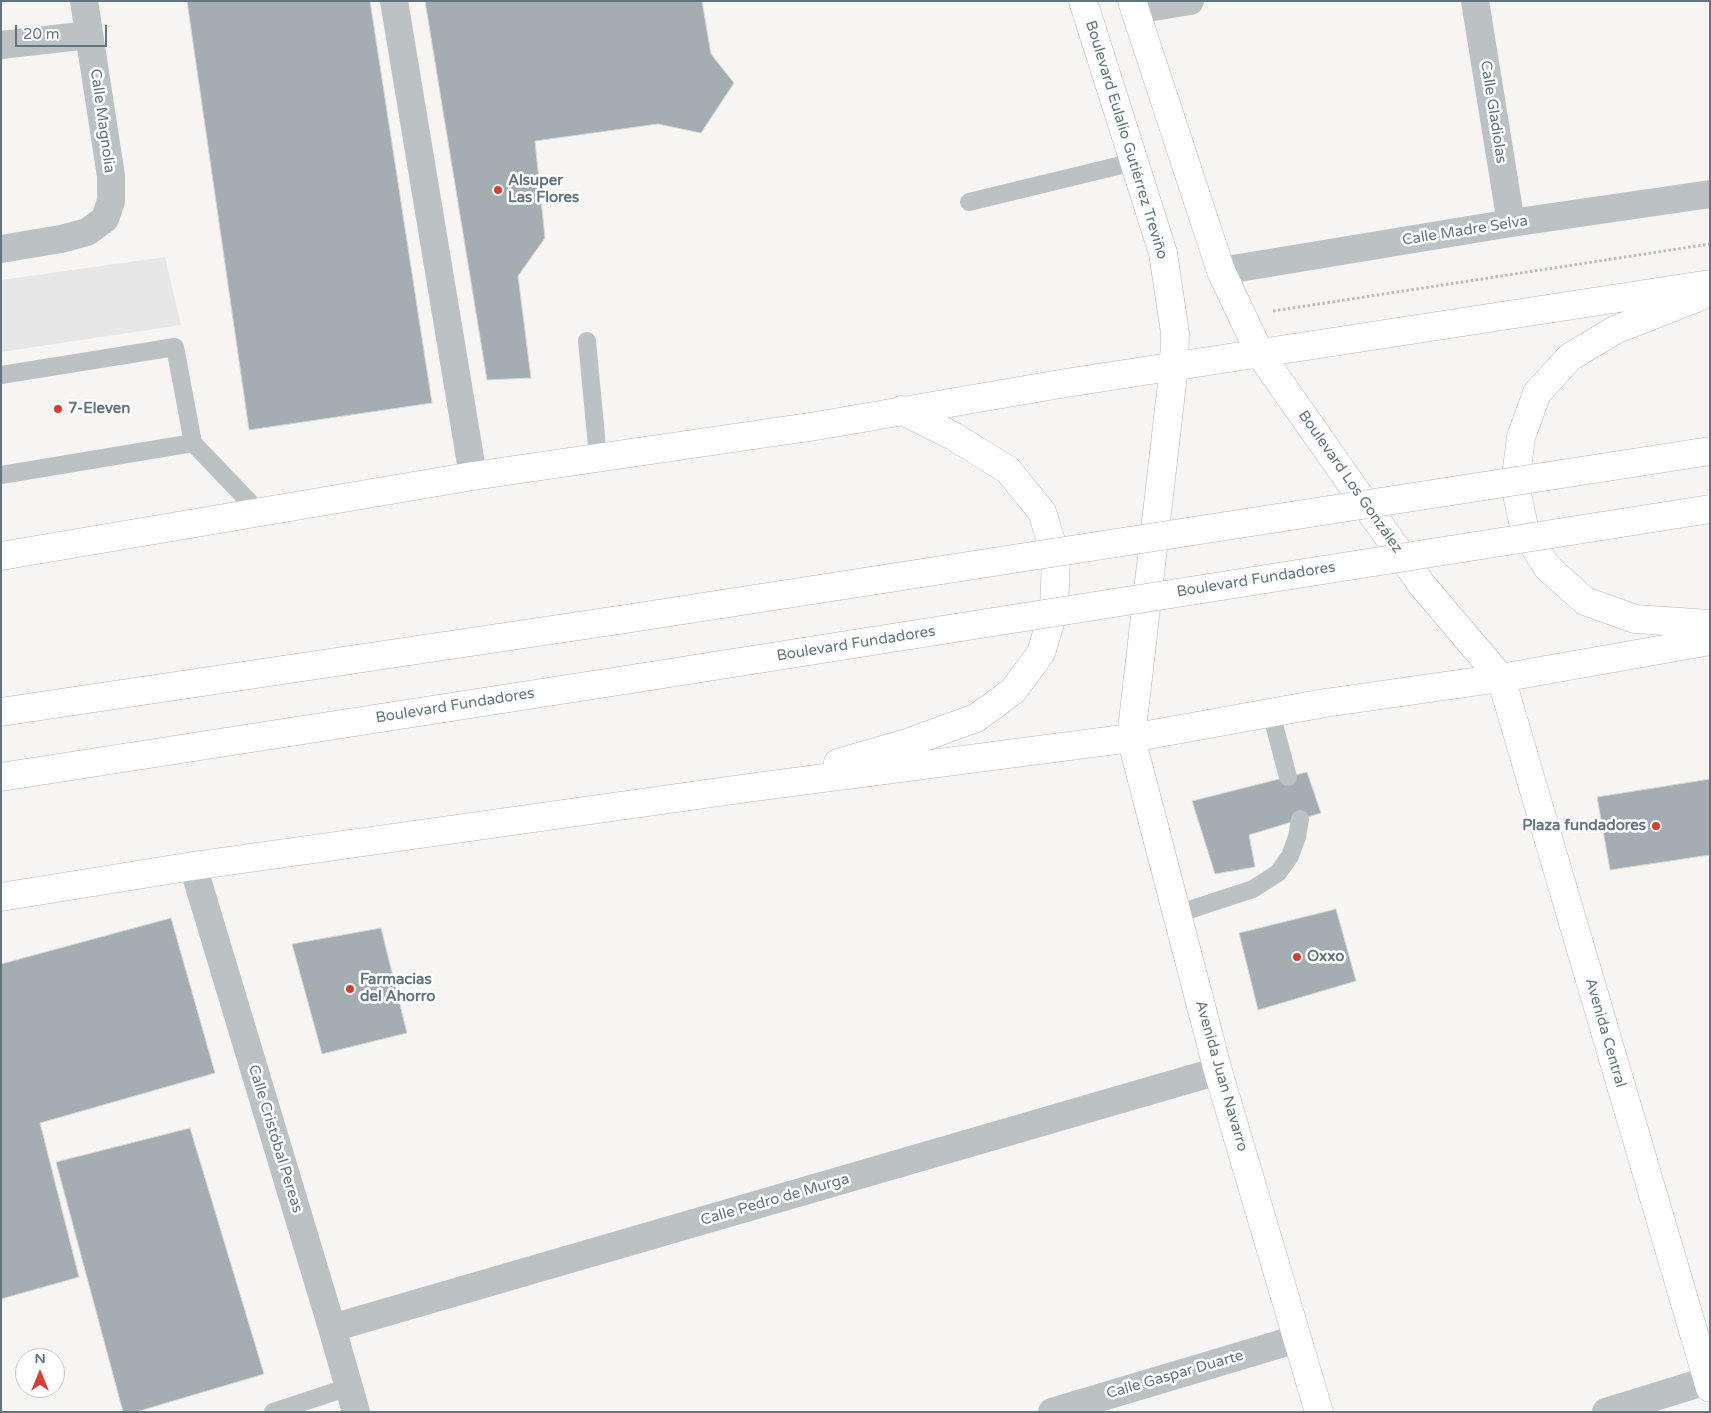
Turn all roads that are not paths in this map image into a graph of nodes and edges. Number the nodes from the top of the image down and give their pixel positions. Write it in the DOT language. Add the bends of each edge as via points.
graph roads {
  1 [pos="84,1"];
  2 [pos="394,1"];
  3 [pos="1083,1"];
  4 [pos="1190,1"];
  5 [pos="1475,1"];
  6 [pos="1134,6"];
  7 [pos="89,35"];
  8 [pos="1,45"];
  9 [pos="1134,162"];
  10 [pos="1710,194"];
  11 [pos="969,202"];
  12 [pos="1511,223"];
  13 [pos="1,249"];
  14 [pos="1221,271"];
  15 [pos="1710,284"];
  16 [pos="1710,293"];
  17 [pos="587,341"];
  18 [pos="1260,354"];
  19 [pos="1174,366"];
  20 [pos="1,375"];
  21 [pos="901,410"];
  22 [pos="193,443"];
  23 [pos="1710,452"];
  24 [pos="598,457"];
  25 [pos="1,476"];
  26 [pos="473,476"];
  27 [pos="1710,509"];
  28 [pos="259,512"];
  29 [pos="1,556"];
  30 [pos="1710,624"];
  31 [pos="1710,641"];
  32 [pos="1501,678"];
  33 [pos="1,712"];
  34 [pos="1271,713"];
  35 [pos="1131,738"];
  36 [pos="1,777"];
  37 [pos="1288,777"];
  38 [pos="755,787"];
  39 [pos="1300,819"];
  40 [pos="193,866"];
  41 [pos="1,898"];
  42 [pos="1177,914"];
  43 [pos="1218,1071"];
  44 [pos="332,1328"];
  45 [pos="1298,1339"];
  46 [pos="1709,1383"];
  47 [pos="352,1399"];
  48 [pos="273,1412"];
  49 [pos="1052,1412"];
  50 [pos="1319,1412"];
  51 [pos="1606,1412"];
  1 -- 7 [label="street, Calle Magnolia"];
  2 -- 26 [label="street"];
  3 -- 9 [label="main road, Boulevard Eulalio Gutiérrez Treviño"];
  4 -- 6 [label="street"];
  5 -- 12 [label="street, Calle Gladiolas"];
  6 -- 14 [label="main road"];
  7 -- 8 [label="street"];
  7 -- 13 [label="street, Calle Magnolia" via="111,176 111,201 105,219 87,232"];
  9 -- 11 [label="lane"];
  9 -- 19 [label="main road, Boulevard Eulalio Gutiérrez Treviño" via="1163,253 1173,310"];
  10 -- 12 [label="street, Calle Madre Selva"];
  12 -- 14 [label="street, Calle Madre Selva"];
  14 -- 18 [label="main road, Boulevard Los González"];
  15 -- 18 [label="main road"];
  16 -- 30 [label="main road" via="1615,330 1570,357 1537,393 1520,437 1515,485 1525,531 1547,567 1584,601 1635,619"];
  17 -- 24 [label="lane"];
  18 -- 19 [label="main road"];
  18 -- 32 [label="main road, Boulevard Los González" via="1422,585"];
  19 -- 21 [label="main road"];
  19 -- 35 [label="main road"];
  20 -- 22 [label="lane" via="175,347"];
  21 -- 24 [label="main road" via="816,426"];
  21 -- 38 [label="main road" via="953,436 1008,470 1042,512 1056,557 1054,610 1040,653 1013,691 976,718 907,743"];
  22 -- 25 [label="lane"];
  22 -- 28 [label="lane"];
  23 -- 33 [label="main road, bridge"];
  24 -- 26 [label="main road"];
  26 -- 28 [label="main road"];
  27 -- 36 [label="main road, Boulevard Fundadores, bridge"];
  28 -- 29 [label="main road"];
  31 -- 32 [label="main road"];
  32 -- 34 [label="main road"];
  32 -- 46 [label="main road, Avenida Central"];
  34 -- 35 [label="main road"];
  34 -- 37 [label="lane"];
  35 -- 38 [label="main road"];
  35 -- 42 [label="main road, Avenida Juan Navarro"];
  38 -- 40 [label="main road"];
  39 -- 42 [label="lane" via="1298,837 1278,873 1253,889"];
  40 -- 41 [label="main road"];
  40 -- 44 [label="street, Calle Cristóbal Pereas"];
  42 -- 43 [label="main road, Avenida Juan Navarro"];
  43 -- 44 [label="street, Calle Pedro de Murga"];
  43 -- 45 [label="main road, Avenida Juan Navarro"];
  44 -- 47 [label="street, Calle Cristóbal Pereas"];
  45 -- 49 [label="street, Calle Gaspar Duarte"];
  45 -- 50 [label="main road, Avenida Juan Navarro"];
  46 -- 51 [label="street"];
  47 -- 48 [label="lane"];
}
